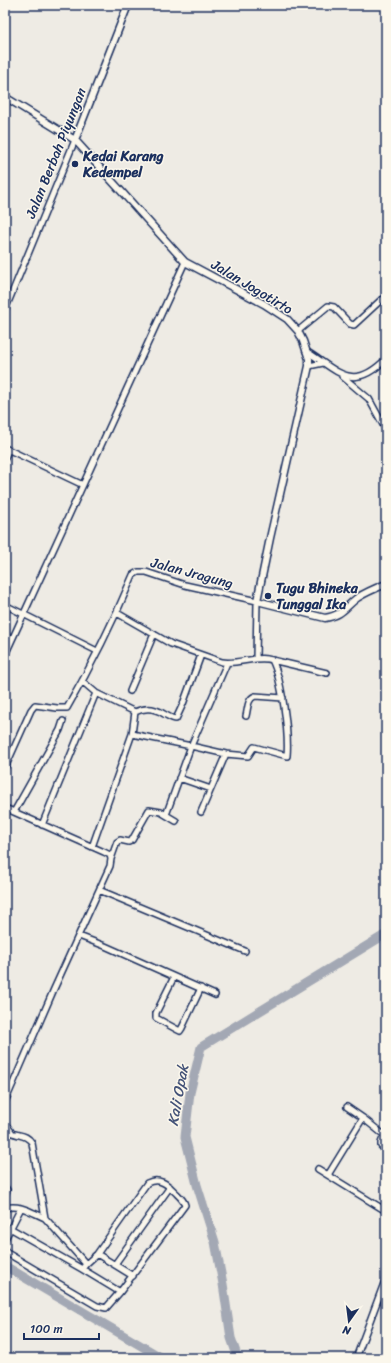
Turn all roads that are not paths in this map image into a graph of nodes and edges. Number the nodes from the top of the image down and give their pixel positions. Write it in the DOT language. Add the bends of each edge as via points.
graph roads {
  1 [pos="128,5"];
  2 [pos="5,97"];
  3 [pos="75,140"];
  4 [pos="185,262"];
  5 [pos="386,298"];
  6 [pos="5,310"];
  7 [pos="298,331"];
  8 [pos="306,351"];
  9 [pos="386,359"];
  10 [pos="323,363"];
  11 [pos="309,366"];
  12 [pos="342,375"];
  13 [pos="386,430"];
  14 [pos="7,449"];
  15 [pos="5,458"];
  16 [pos="84,485"];
  17 [pos="386,584"];
  18 [pos="257,601"];
  19 [pos="5,605"];
  20 [pos="117,613"];
  21 [pos="24,614"];
  22 [pos="154,634"];
  23 [pos="97,651"];
  24 [pos="5,654"];
  25 [pos="202,655"];
  26 [pos="256,659"];
  27 [pos="272,660"];
  28 [pos="227,662"];
  29 [pos="327,673"];
  30 [pos="82,681"];
  31 [pos="130,691"];
  32 [pos="96,693"];
  33 [pos="283,698"];
  34 [pos="135,712"];
  35 [pos="246,716"];
  36 [pos="63,721"];
  37 [pos="132,734"];
  38 [pos="191,746"];
  39 [pos="226,754"];
  40 [pos="5,768"];
  41 [pos="179,778"];
  42 [pos="211,789"];
  43 [pos="5,808"];
  44 [pos="14,812"];
  45 [pos="201,812"];
  46 [pos="166,815"];
  47 [pos="176,821"];
  48 [pos="42,825"];
  49 [pos="92,847"];
  50 [pos="111,859"];
  51 [pos="99,890"];
  52 [pos="79,936"];
  53 [pos="245,951"];
  54 [pos="174,977"];
  55 [pos="201,988"];
  56 [pos="215,995"];
  57 [pos="5,1102"];
  58 [pos="346,1107"];
  59 [pos="363,1118"];
  60 [pos="5,1123"];
  61 [pos="385,1134"];
  62 [pos="386,1151"];
  63 [pos="318,1169"];
  64 [pos="328,1175"];
  65 [pos="5,1187"];
  66 [pos="170,1187"];
  67 [pos="5,1195"];
  68 [pos="5,1208"];
  69 [pos="22,1208"];
  70 [pos="386,1210"];
  71 [pos="45,1218"];
  72 [pos="10,1228"];
  73 [pos="5,1239"];
  74 [pos="5,1250"];
  75 [pos="97,1254"];
  76 [pos="86,1264"];
  77 [pos="115,1264"];
  78 [pos="82,1269"];
  79 [pos="133,1276"];
  80 [pos="386,1278"];
  81 [pos="120,1292"];
  82 [pos="356,1358"];
  1 -- 3 [label="street, Jalan Berbah Piyungan"];
  2 -- 3 [label="street, Jalan Jogotirto"];
  3 -- 4 [label="street, Jalan Jogotirto"];
  3 -- 6 [label="street, Jalan Berbah Piyungan"];
  4 -- 7 [label="street, Jalan Jogotirto" via="264,304 287,319"];
  4 -- 16 [label="street"];
  5 -- 7 [label="street" via="354,325 334,307 328,306"];
  7 -- 8 [label="street, Jalan Jogotirto"];
  8 -- 10 [label="street"];
  8 -- 11 [label="street, Jalan Jogotirto"];
  9 -- 12 [label="street" via="370,372 354,378"];
  10 -- 11 [label="street"];
  10 -- 12 [label="street"];
  11 -- 18 [label="street, Jalan Jogotirto"];
  12 -- 13 [label="street" via="369,399"];
  14 -- 15 [label="street"];
  14 -- 16 [label="street"];
  16 -- 21 [label="street"];
  17 -- 18 [label="street" via="356,599 340,614 325,618"];
  18 -- 20 [label="street, Jalan Jragung" via="195,588 146,572 138,572 133,575"];
  18 -- 26 [label="street"];
  19 -- 21 [label="street"];
  20 -- 22 [label="street"];
  20 -- 23 [label="street, Jalan Jragung"];
  21 -- 23 [label="street"];
  21 -- 24 [label="street"];
  22 -- 25 [label="street" via="171,644"];
  22 -- 31 [label="street"];
  23 -- 30 [label="street, Jalan Jragung"];
  25 -- 28 [label="street"];
  25 -- 34 [label="street" via="176,719 153,709"];
  26 -- 27 [label="street"];
  26 -- 28 [label="street"];
  27 -- 29 [label="street"];
  27 -- 33 [label="street"];
  28 -- 38 [label="street"];
  30 -- 32 [label="street"];
  30 -- 40 [label="street, Jalan Jragung" via="67,708 35,705"];
  32 -- 34 [label="street"];
  32 -- 48 [label="street"];
  33 -- 35 [label="street" via="252,697"];
  33 -- 39 [label="street" via="288,746 286,756 254,747 248,756"];
  34 -- 37 [label="street"];
  36 -- 44 [label="street"];
  37 -- 38 [label="street"];
  37 -- 49 [label="street"];
  38 -- 39 [label="street"];
  38 -- 41 [label="street"];
  39 -- 42 [label="street"];
  41 -- 42 [label="street"];
  41 -- 46 [label="street"];
  42 -- 45 [label="street"];
  43 -- 44 [label="street"];
  44 -- 48 [label="street"];
  46 -- 47 [label="street"];
  46 -- 50 [label="street" via="149,810 132,840 117,842"];
  48 -- 49 [label="street"];
  49 -- 50 [label="street" via="110,855"];
  50 -- 51 [label="street"];
  51 -- 52 [label="street"];
  51 -- 53 [label="street"];
  52 -- 54 [label="street"];
  52 -- 57 [label="street"];
  54 -- 55 [label="street"];
  54 -- 55 [label="street" via="156,1013 156,1018 178,1030 182,1028"];
  55 -- 56 [label="street"];
  58 -- 59 [label="street"];
  59 -- 61 [label="street"];
  59 -- 64 [label="street"];
  60 -- 71 [label="street" via="12,1133 26,1136 32,1143"];
  61 -- 62 [label="street" via="381,1146"];
  63 -- 64 [label="street"];
  64 -- 70 [label="street"];
  65 -- 67 [label="street"];
  66 -- 75 [label="street" via="162,1181 152,1180 147,1183"];
  66 -- 77 [label="street"];
  66 -- 79 [label="street" via="185,1205"];
  68 -- 69 [label="street"];
  69 -- 71 [label="street"];
  69 -- 72 [label="street"];
  71 -- 76 [label="street"];
  72 -- 73 [label="street"];
  72 -- 78 [label="street"];
  74 -- 81 [label="street" via="97,1306 108,1306"];
  75 -- 76 [label="street"];
  75 -- 77 [label="street"];
  76 -- 78 [label="street"];
  77 -- 79 [label="street"];
  78 -- 81 [label="street"];
  79 -- 81 [label="street"];
  80 -- 82 [label="street"];
}
